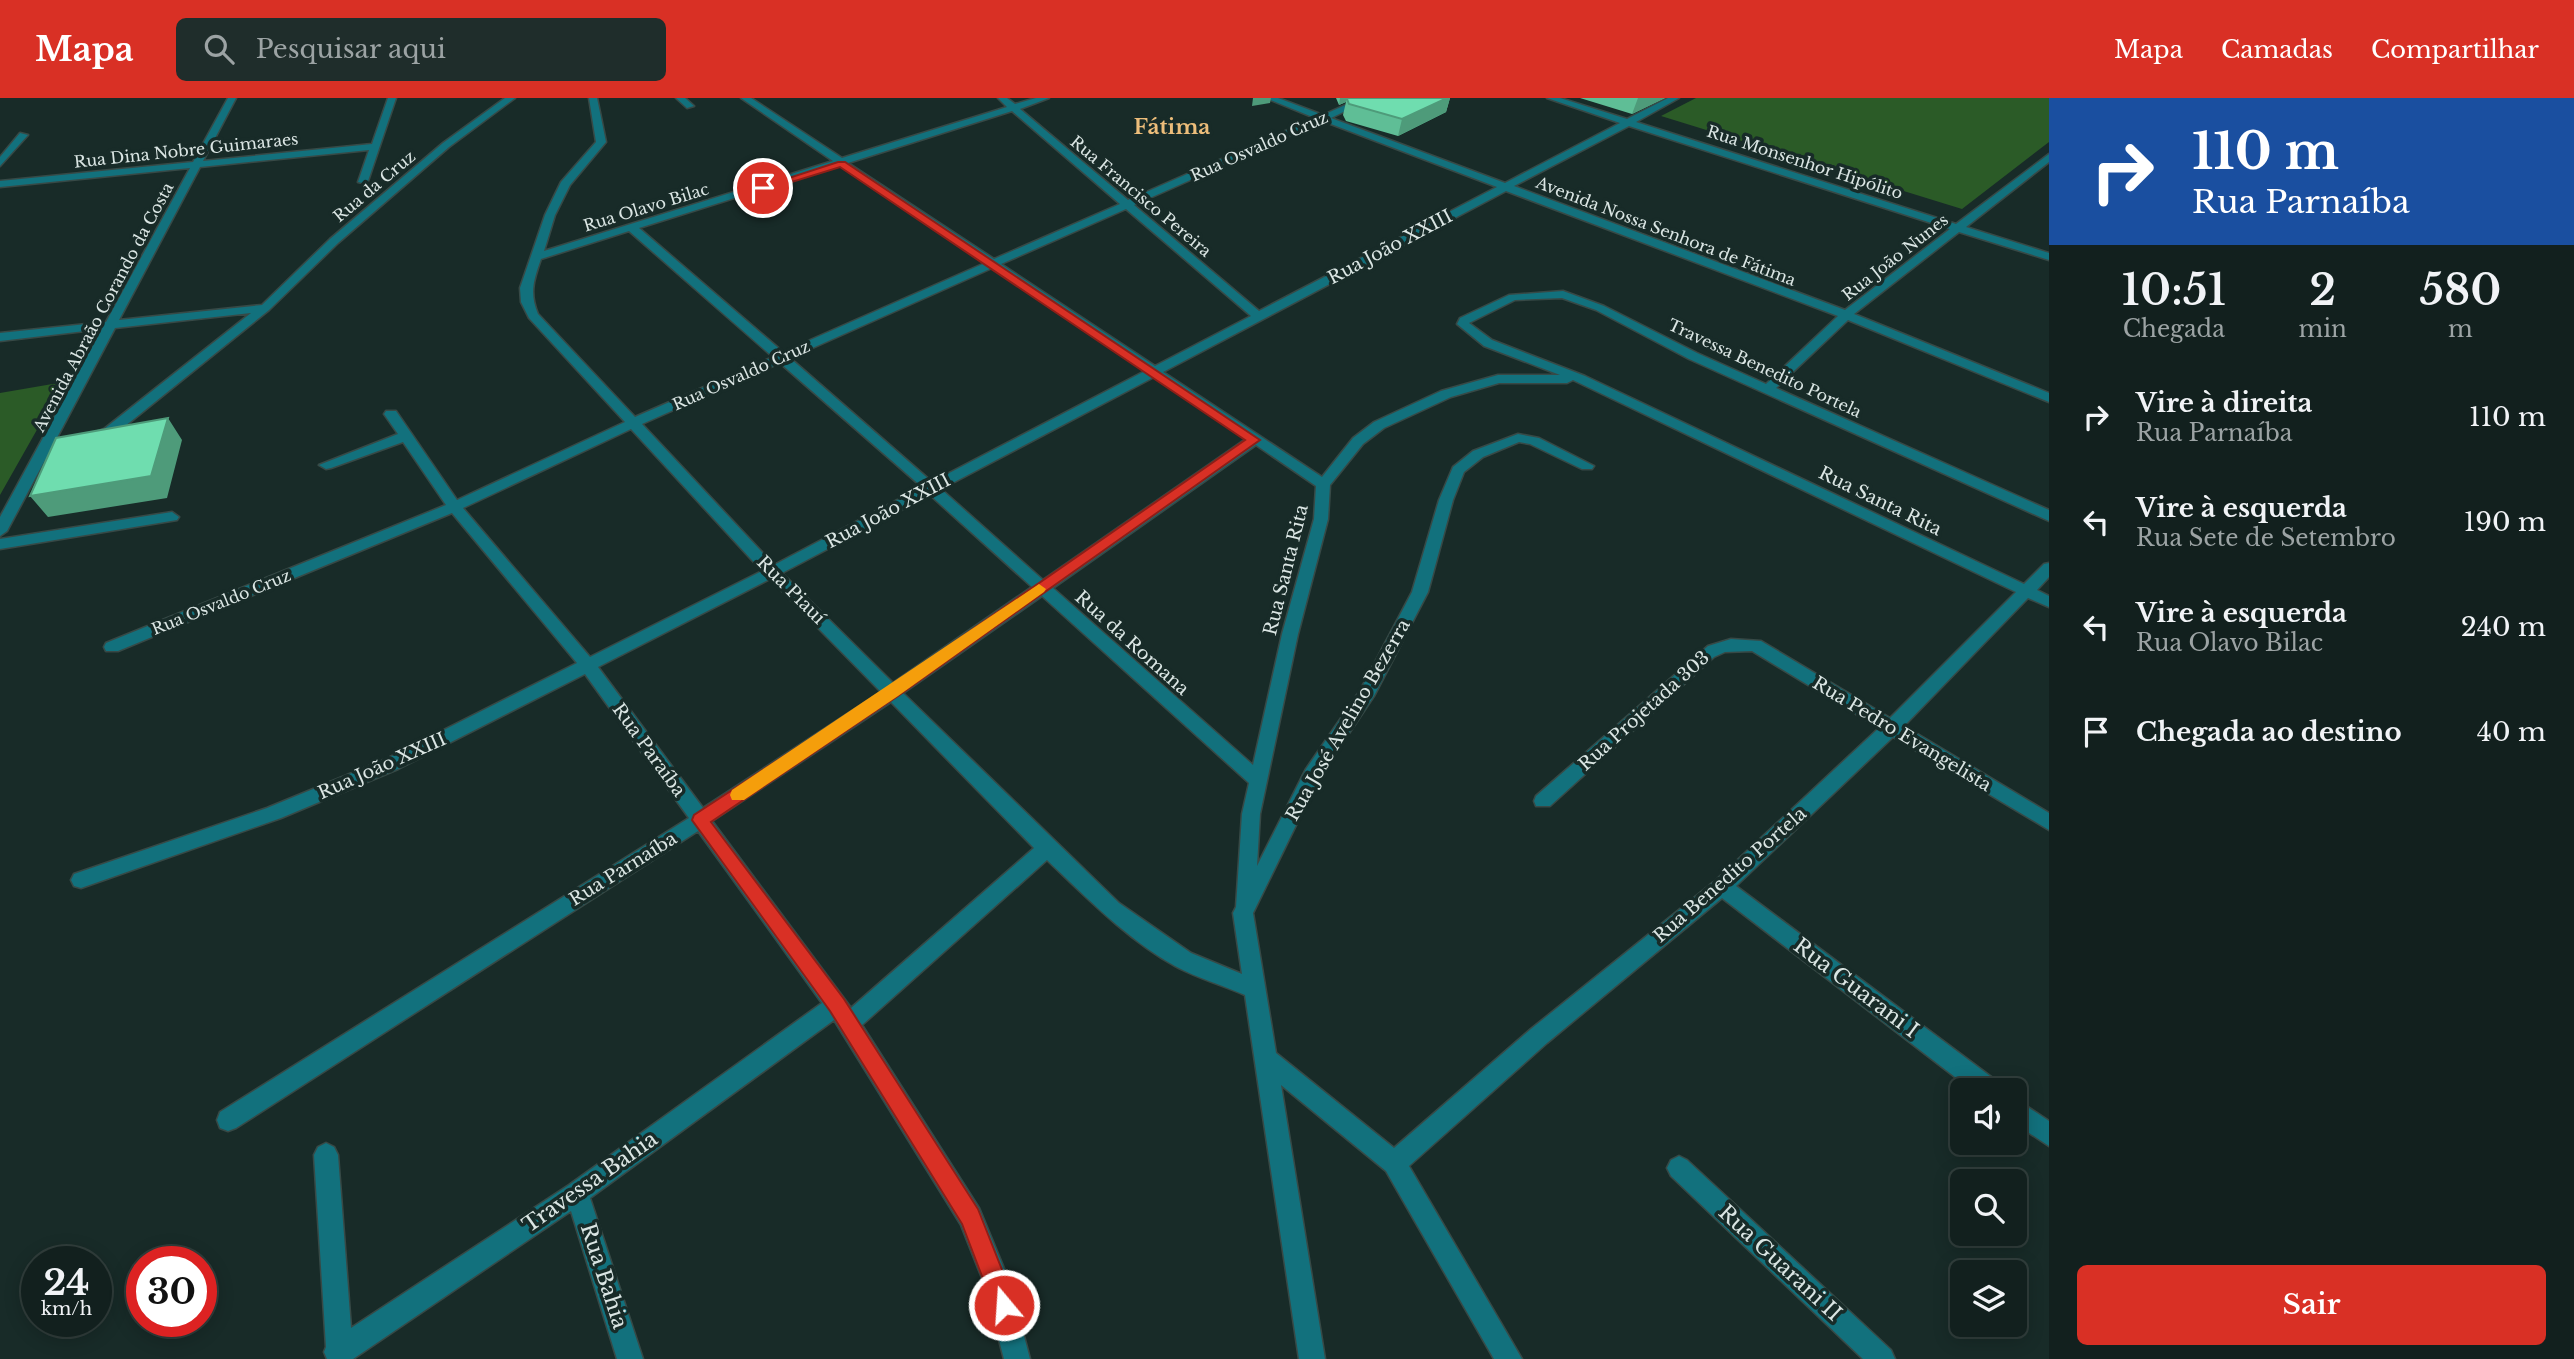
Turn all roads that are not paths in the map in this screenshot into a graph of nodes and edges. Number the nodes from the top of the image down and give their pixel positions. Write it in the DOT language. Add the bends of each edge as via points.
graph roads {
  1 [pos="232,98"];
  2 [pos="392,98"];
  3 [pos="511,98"];
  4 [pos="593,98"];
  5 [pos="680,98"];
  6 [pos="745,98"];
  7 [pos="1002,98"];
  8 [pos="1045,98"];
  9 [pos="1270,98"];
  10 [pos="1368,98"];
  11 [pos="1551,98"];
  12 [pos="1675,98"];
  13 [pos="690,106"];
  14 [pos="1013,108"];
  15 [pos="1324,118"];
  16 [pos="1627,122"];
  17 [pos="23,135"];
  18 [pos="376,146"];
  19 [pos="2048,159"];
  20 [pos="0,163"];
  21 [pos="197,164"];
  22 [pos="842,164"];
  23 [pos="363,182"];
  24 [pos="0,184"];
  25 [pos="1503,187"];
  26 [pos="1126,204"];
  27 [pos="1957,227"];
  28 [pos="632,228"];
  29 [pos="536,257"];
  30 [pos="2049,257"];
  31 [pos="993,264"];
  32 [pos="265,308"];
  33 [pos="1846,315"];
  34 [pos="1259,317"];
  35 [pos="1464,321"];
  36 [pos="114,324"];
  37 [pos="0,337"];
  38 [pos="782,357"];
  39 [pos="1153,372"];
  40 [pos="1581,379"];
  41 [pos="1768,389"];
  42 [pos="2049,398"];
  43 [pos="391,414"];
  44 [pos="631,424"];
  45 [pos="406,436"];
  46 [pos="1254,440"];
  47 [pos="40,457"];
  48 [pos="326,466"];
  49 [pos="1587,466"];
  50 [pos="1323,484"];
  51 [pos="931,488"];
  52 [pos="454,508"];
  53 [pos="2049,516"];
  54 [pos="172,517"];
  55 [pos="0,531"];
  56 [pos="0,544"];
  57 [pos="2049,568"];
  58 [pos="772,572"];
  59 [pos="1041,588"];
  60 [pos="2028,592"];
  61 [pos="2049,602"];
  62 [pos="1755,645"];
  63 [pos="112,647"];
  64 [pos="589,667"];
  65 [pos="893,692"];
  66 [pos="1892,727"];
  67 [pos="1258,781"];
  68 [pos="1543,801"];
  69 [pos="700,820"];
  70 [pos="2049,822"];
  71 [pos="1047,848"];
  72 [pos="81,880"];
  73 [pos="1722,887"];
  74 [pos="1243,913"];
  75 [pos="1255,989"];
  76 [pos="843,1014"];
  77 [pos="1266,1059"];
  78 [pos="1974,1078"];
  79 [pos="2027,1119"];
  80 [pos="228,1120"];
  81 [pos="2049,1135"];
  82 [pos="326,1155"];
  83 [pos="1394,1163"];
  84 [pos="1679,1168"];
  85 [pos="577,1193"];
  86 [pos="338,1356"];
  87 [pos="630,1359"];
  88 [pos="1017,1359"];
  89 [pos="1312,1359"];
  90 [pos="1509,1359"];
  91 [pos="1882,1359"];
  1 -- 21 [label="street, Avenida Abraão Corando da Costa"];
  2 -- 18 [label="street"];
  3 -- 32 [label="street, Rua da Cruz" via="446,145 334,241"];
  4 -- 29 [label="street, Rua Piauí" via="601,142 565,184"];
  5 -- 13 [label="street"];
  6 -- 22 [label="street"];
  7 -- 14 [label="street, Rua Francisco Pereira"];
  8 -- 14 [label="street, Rua Olavo Bilac"];
  9 -- 15 [label="street, Avenida Nossa Senhora de Fátima"];
  10 -- 15 [label="street, Rua Osvaldo Cruz"];
  11 -- 16 [label="street, Rua Monsenhor Hipólito"];
  12 -- 16 [label="street, Rua João XXIII"];
  14 -- 22 [label="street, Rua Olavo Bilac"];
  14 -- 26 [label="street, Rua Francisco Pereira"];
  15 -- 25 [label="street, Avenida Nossa Senhora de Fátima"];
  15 -- 26 [label="street, Rua Osvaldo Cruz"];
  16 -- 25 [label="street, Rua João XXIII"];
  16 -- 27 [label="street, Rua Monsenhor Hipólito"];
  17 -- 20 [label="street"];
  18 -- 21 [label="street, Rua Dina Nobre Guimaraes"];
  18 -- 23 [label="street"];
  19 -- 27 [label="street, Rua João Nunes"];
  21 -- 24 [label="street, Rua Dina Nobre Guimaraes"];
  21 -- 36 [label="street, Avenida Abraão Corando da Costa"];
  22 -- 28 [label="street, Rua Olavo Bilac"];
  22 -- 31 [label="street"];
  25 -- 33 [label="street, Avenida Nossa Senhora de Fátima"];
  25 -- 34 [label="street, Rua João XXIII"];
  26 -- 31 [label="street, Rua Osvaldo Cruz"];
  26 -- 34 [label="street, Rua Francisco Pereira"];
  27 -- 30 [label="street, Rua Monsenhor Hipólito"];
  27 -- 33 [label="street, Rua João Nunes"];
  28 -- 29 [label="street, Rua Olavo Bilac"];
  28 -- 38 [label="street, Rua da Romana"];
  29 -- 44 [label="street, Rua Piauí" via="526,288 533,315"];
  31 -- 38 [label="street, Rua Osvaldo Cruz"];
  31 -- 39 [label="street"];
  32 -- 36 [label="street"];
  32 -- 47 [label="street, Rua da Cruz" via="109,432"];
  33 -- 41 [label="street, Rua João Nunes"];
  33 -- 42 [label="street, Avenida Nossa Senhora de Fátima"];
  34 -- 39 [label="street, Rua João XXIII"];
  35 -- 40 [label="street, Rua Santa Rita" via="1466,328 1488,343"];
  35 -- 41 [label="street, Travessa Benedito Portela" via="1513,297 1563,294"];
  36 -- 37 [label="street"];
  36 -- 47 [label="street, Avenida Abraão Corando da Costa"];
  38 -- 44 [label="street, Rua Osvaldo Cruz"];
  38 -- 51 [label="street, Rua da Romana"];
  39 -- 46 [label="street"];
  39 -- 51 [label="street, Rua João XXIII"];
  40 -- 50 [label="street, Rua Santa Rita" via="1498,379 1446,394 1379,425 1344,455"];
  40 -- 60 [label="street, Rua Santa Rita"];
  41 -- 53 [label="street, Travessa Benedito Portela"];
  43 -- 45 [label="street, Rua Paraíba"];
  44 -- 52 [label="street, Rua Osvaldo Cruz"];
  44 -- 58 [label="street, Rua Piauí"];
  45 -- 48 [label="street"];
  45 -- 52 [label="street, Rua Paraíba"];
  46 -- 50 [label="street"];
  46 -- 59 [label="street, Rua Parnaíba"];
  47 -- 55 [label="street, Avenida Abraão Corando da Costa"];
  49 -- 74 [label="street, Rua José Avelino Bezerra" via="1518,438 1478,454 1458,470 1420,592 1368,692 1312,774"];
  50 -- 67 [label="street, Rua Santa Rita" via="1321,519"];
  51 -- 58 [label="street, Rua João XXIII"];
  51 -- 59 [label="street, Rua da Romana"];
  52 -- 63 [label="street, Rua Osvaldo Cruz"];
  52 -- 64 [label="street, Rua Paraíba"];
  54 -- 56 [label="street"];
  57 -- 60 [label="street, Rua Benedito Portela"];
  58 -- 64 [label="street, Rua João XXIII"];
  58 -- 65 [label="street, Rua Piauí"];
  59 -- 65 [label="street, Rua Parnaíba"];
  59 -- 67 [label="street, Rua da Romana"];
  60 -- 61 [label="street, Rua Santa Rita"];
  60 -- 66 [label="street, Rua Benedito Portela"];
  62 -- 66 [label="street, Rua Pedro Evangelista"];
  62 -- 68 [label="street, Rua Projetada 303" via="1734,643 1708,653"];
  64 -- 69 [label="street, Rua Paraíba"];
  64 -- 72 [label="street, Rua João XXIII" via="360,779"];
  65 -- 69 [label="street, Rua Parnaíba"];
  65 -- 71 [label="street, Rua Piauí"];
  66 -- 70 [label="street, Rua Pedro Evangelista"];
  66 -- 73 [label="street, Rua Benedito Portela"];
  67 -- 74 [label="street, Rua Santa Rita" via="1247,846"];
  69 -- 76 [label="street, Rua Paraíba"];
  69 -- 80 [label="street, Rua Parnaíba"];
  71 -- 75 [label="street, Rua Piauí" via="1160,946"];
  71 -- 76 [label="street, Travessa Bahia"];
  73 -- 78 [label="street, Rua Guarani I"];
  73 -- 83 [label="street, Rua Benedito Portela" via="1539,1036"];
  74 -- 75 [label="street"];
  75 -- 77 [label="street"];
  76 -- 85 [label="street, Travessa Bahia"];
  76 -- 88 [label="street, Rua Paraíba" via="970,1217 998,1283"];
  77 -- 83 [label="street"];
  77 -- 89 [label="street"];
  79 -- 81 [label="street"];
  82 -- 86 [label="street"];
  83 -- 90 [label="street"];
  84 -- 91 [label="street, Rua Guarani II"];
  85 -- 86 [label="street, Travessa Bahia"];
  85 -- 87 [label="street, Rua Bahia"];
}
